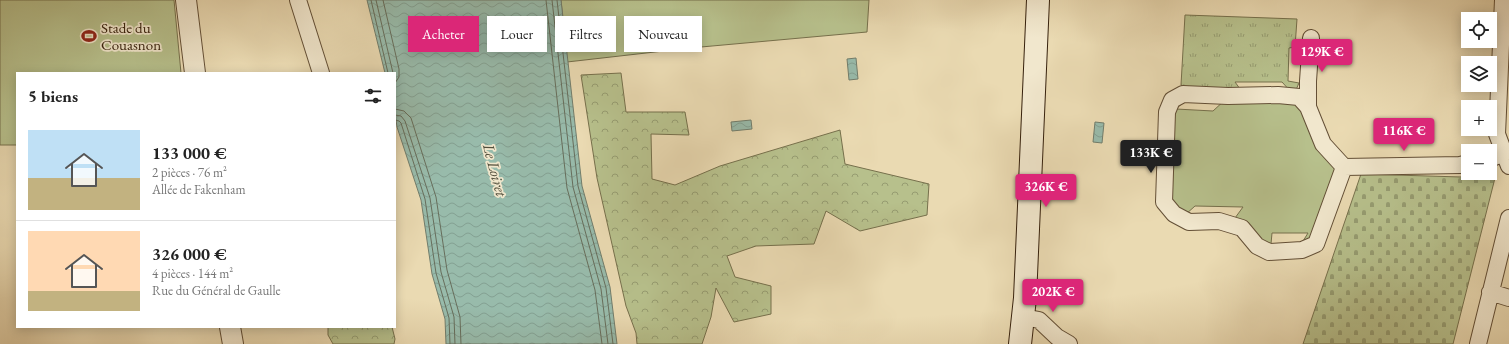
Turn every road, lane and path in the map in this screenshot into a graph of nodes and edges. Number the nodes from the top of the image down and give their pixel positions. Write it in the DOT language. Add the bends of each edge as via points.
graph roads {
  1 [pos="186,0"];
  2 [pos="298,0"];
  3 [pos="1038,0"];
  4 [pos="1503,0"];
  5 [pos="1311,38"];
  6 [pos="195,72"];
  7 [pos="321,72"];
  8 [pos="1308,108"];
  9 [pos="1501,159"];
  10 [pos="1461,165"];
  11 [pos="1344,167"];
  12 [pos="1509,218"];
  13 [pos="1490,292"];
  14 [pos="1509,298"];
  15 [pos="1023,317"];
  16 [pos="230,328"];
  17 [pos="233,344"];
  18 [pos="1020,344"];
  19 [pos="1069,344"];
  20 [pos="1478,344"];
  1 -- 6 [label="street"];
  2 -- 7 [label="street"];
  3 -- 15 [label="main road"];
  4 -- 9 [label="street" via="1498,134"];
  5 -- 8 [label="street"];
  8 -- 11 [label="street" via="1323,144"];
  8 -- 11 [label="street" via="1299,97 1278,95 1183,94 1172,100 1167,112 1164,202 1174,214 1189,222 1219,221 1242,228 1258,246 1269,252 1302,250 1316,244"];
  10 -- 11 [label="street"];
  12 -- 13 [label="street"];
  13 -- 14 [label="street"];
  13 -- 20 [label="street"];
  15 -- 18 [label="main road"];
  15 -- 19 [label="street" via="1039,320 1057,337"];
  16 -- 17 [label="street"];
}
